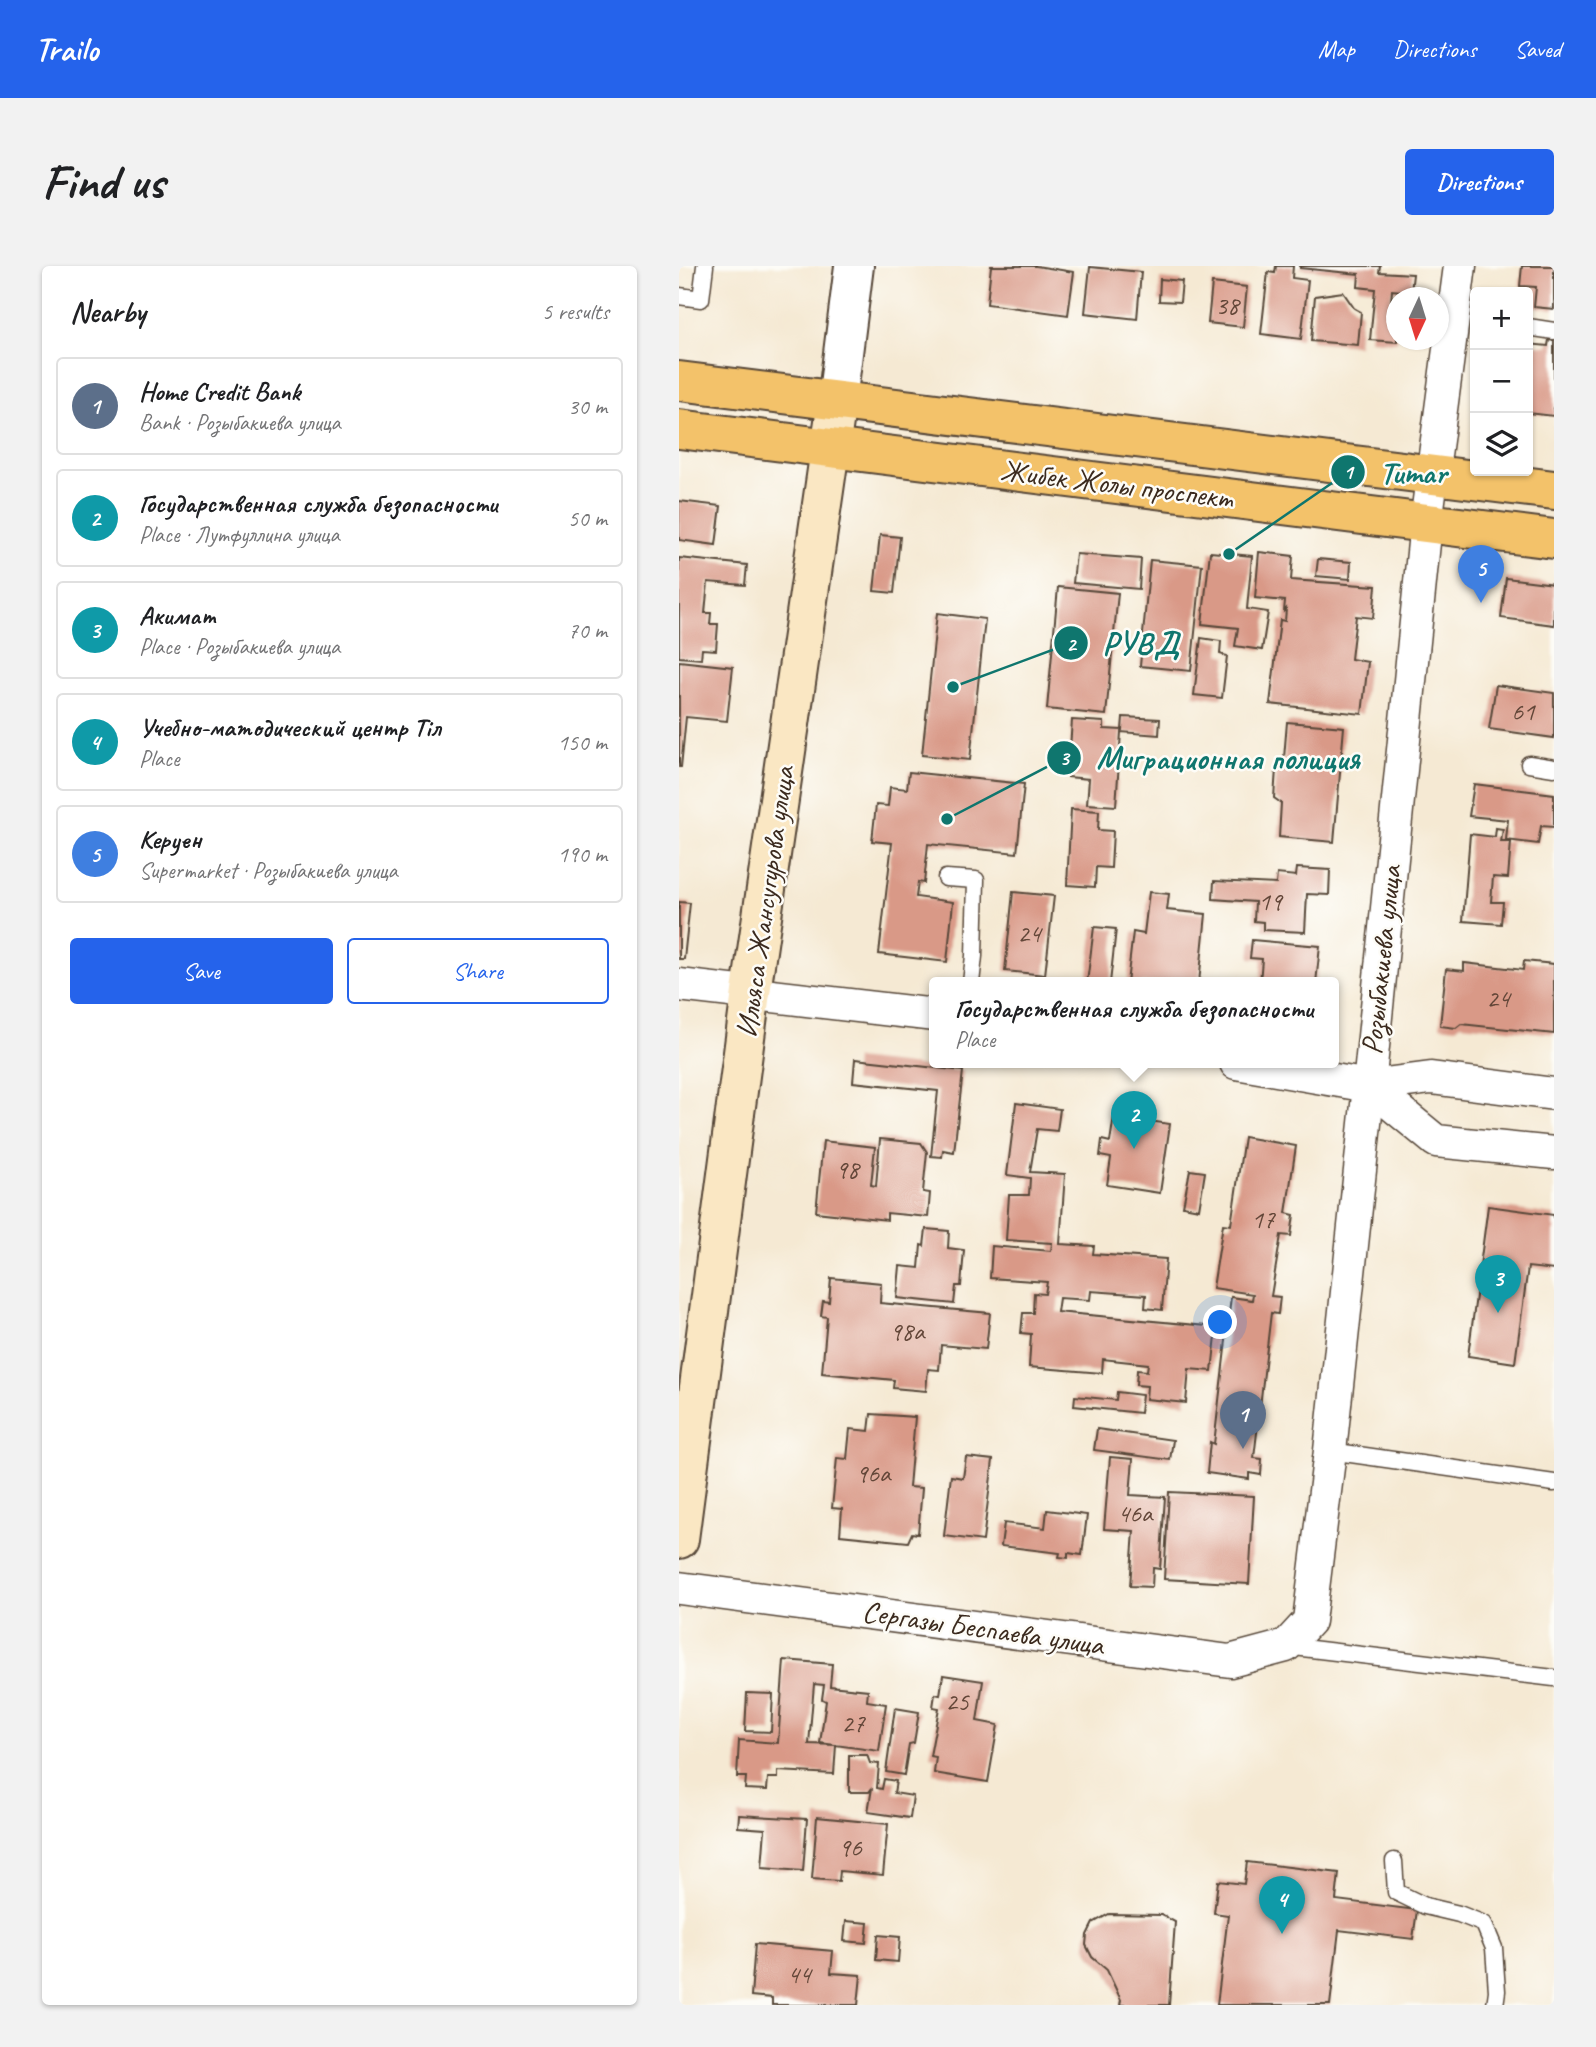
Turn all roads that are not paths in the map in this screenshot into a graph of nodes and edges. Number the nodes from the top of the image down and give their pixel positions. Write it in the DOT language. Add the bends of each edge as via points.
graph roads {
  1 [pos="705,266"];
  2 [pos="854,266"];
  3 [pos="1460,266"];
  4 [pos="679,296"];
  5 [pos="1533,328"];
  6 [pos="1554,331"];
  7 [pos="679,381"];
  8 [pos="838,401"];
  9 [pos="679,429"];
  10 [pos="831,448"];
  11 [pos="1433,475"];
  12 [pos="1554,490"];
  13 [pos="1426,523"];
  14 [pos="1554,539"];
  15 [pos="1529,764"];
  16 [pos="1554,768"];
  17 [pos="946,878"];
  18 [pos="971,977"];
  19 [pos="679,985"];
  20 [pos="751,992"];
  21 [pos="929,1014"];
  22 [pos="1265,1068"];
  23 [pos="1369,1086"];
  24 [pos="1554,1094"];
  25 [pos="1554,1153"];
  26 [pos="1330,1451"];
  27 [pos="1554,1483"];
  28 [pos="679,1539"];
  29 [pos="679,1588"];
  30 [pos="1286,1646"];
  31 [pos="1554,1678"];
  32 [pos="1394,1861"];
  33 [pos="1495,2005"];
  1 -- 4 [label="lane" via="701,299"];
  2 -- 8 [label="street, Ильяса Жансугурова улица"];
  3 -- 11 [label="street, Розыбакиева улица"];
  5 -- 6 [label="lane"];
  7 -- 8 [label="highway, Жибек Жолы проспект"];
  8 -- 10 [label="main road, Ильяса Жансугурова улица"];
  8 -- 11 [label="highway, Жибек Жолы проспект"];
  9 -- 10 [label="highway, Жибек Жолы проспект"];
  10 -- 13 [label="highway, Жибек Жолы проспект"];
  10 -- 20 [label="main road, Ильяса Жансугурова улица"];
  11 -- 12 [label="highway, Жибек Жолы проспект"];
  11 -- 13 [label="street, Розыбакиева улица"];
  13 -- 14 [label="highway, Жибек Жолы проспект"];
  13 -- 23 [label="street, Розыбакиева улица"];
  15 -- 16 [label="lane"];
  17 -- 18 [label="lane" via="976,880"];
  19 -- 20 [label="street"];
  20 -- 21 [label="street"];
  20 -- 28 [label="main road, Ильяса Жансугурова улица"];
  22 -- 23 [label="street"];
  23 -- 24 [label="street" via="1431,1078"];
  23 -- 25 [label="street" via="1436,1141"];
  23 -- 26 [label="street, Розыбакиева улица"];
  26 -- 27 [label="lane"];
  26 -- 30 [label="street, Розыбакиева улица" via="1309,1621"];
  29 -- 30 [label="street, Сергазы Беспаева улица" via="1230,1661"];
  30 -- 31 [label="lane"];
  32 -- 33 [label="lane" via="1396,1892 1484,1924 1494,1948"];
}
